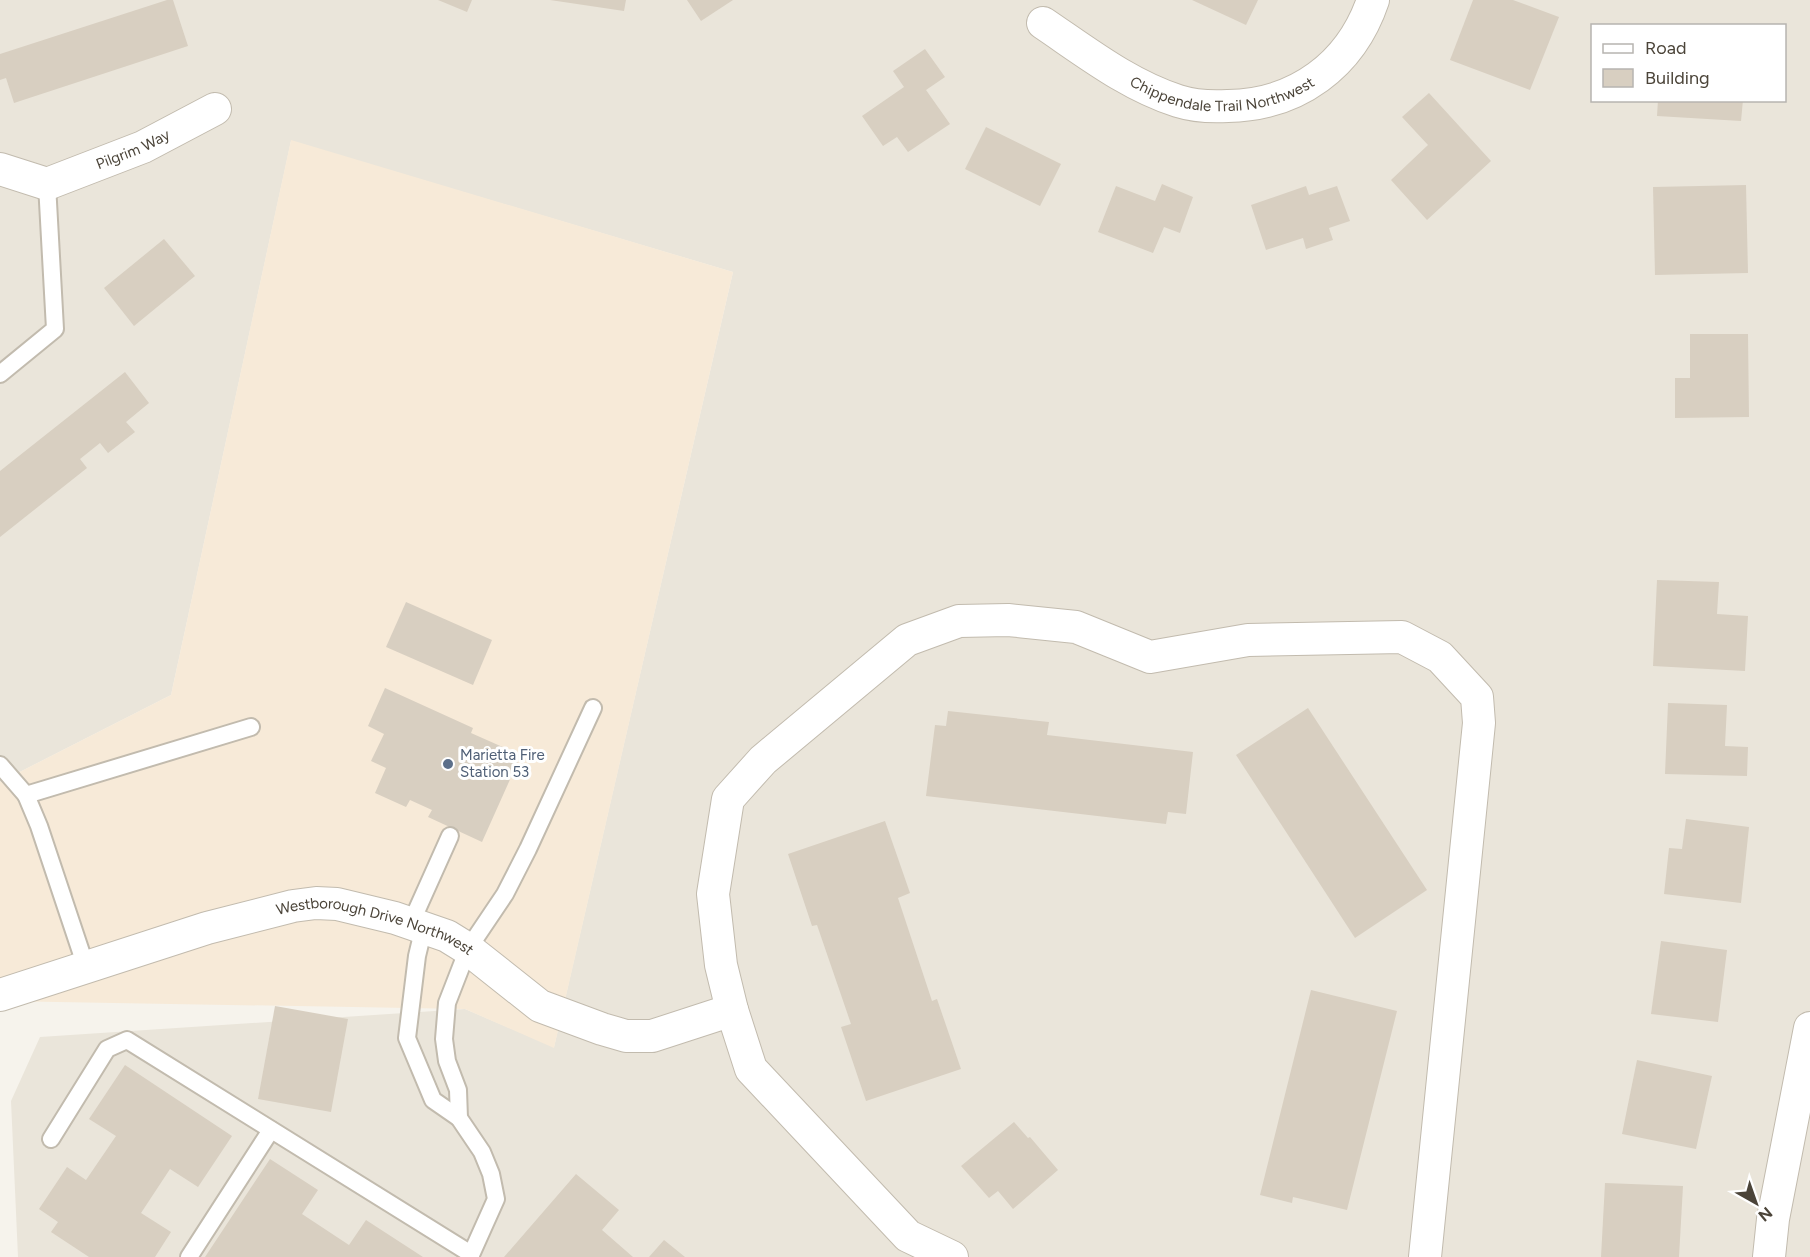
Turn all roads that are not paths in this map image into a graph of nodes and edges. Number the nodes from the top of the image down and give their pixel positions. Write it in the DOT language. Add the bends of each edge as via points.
graph roads {
  1 [pos="1373,0"];
  2 [pos="1043,23"];
  3 [pos="215,109"];
  4 [pos="0,169"];
  5 [pos="47,184"];
  6 [pos="0,374"];
  7 [pos="593,708"];
  8 [pos="251,727"];
  9 [pos="0,765"];
  10 [pos="26,795"];
  11 [pos="450,836"];
  12 [pos="418,925"];
  13 [pos="468,949"];
  14 [pos="86,966"];
  15 [pos="0,995"];
  16 [pos="732,1010"];
  17 [pos="1810,1028"];
  18 [pos="459,1118"];
  19 [pos="271,1130"];
  20 [pos="51,1139"];
  21 [pos="901,1247"];
  22 [pos="470,1256"];
  23 [pos="189,1257"];
  24 [pos="952,1257"];
  25 [pos="1425,1257"];
  26 [pos="1769,1257"];
  1 -- 2 [label="street, Chippendale Trail Northwest" via="1353,42 1320,77 1272,101 1244,106 1202,106 1150,90"];
  3 -- 5 [label="street, Pilgrim Way" via="142,147"];
  4 -- 5 [label="street"];
  5 -- 6 [label="lane" via="56,329"];
  7 -- 13 [label="lane" via="524,858"];
  8 -- 10 [label="lane"];
  9 -- 10 [label="lane"];
  10 -- 14 [label="lane"];
  11 -- 12 [label="lane"];
  12 -- 13 [label="street, Westborough Drive Northwest"];
  12 -- 14 [label="street, Westborough Drive Northwest" via="337,904 316,903 207,928"];
  12 -- 18 [label="lane" via="408,1038 433,1100"];
  13 -- 16 [label="street, Westborough Drive Northwest" via="540,1006 626,1036 652,1036"];
  13 -- 18 [label="lane" via="447,1003 444,1039 458,1090"];
  14 -- 15 [label="street, Westborough Drive Northwest"];
  16 -- 21 [label="street" via="751,1069"];
  16 -- 25 [label="street" via="721,965 713,894 728,799 763,760 907,640 959,621 1008,620 1076,627 1150,657 1248,640 1402,637 1440,657 1477,697 1479,723"];
  17 -- 26 [label="street"];
  18 -- 22 [label="lane" via="482,1152 496,1199"];
  19 -- 20 [label="lane" via="127,1040 107,1049"];
  19 -- 22 [label="lane"];
  19 -- 23 [label="lane"];
  21 -- 24 [label="street"];
}
